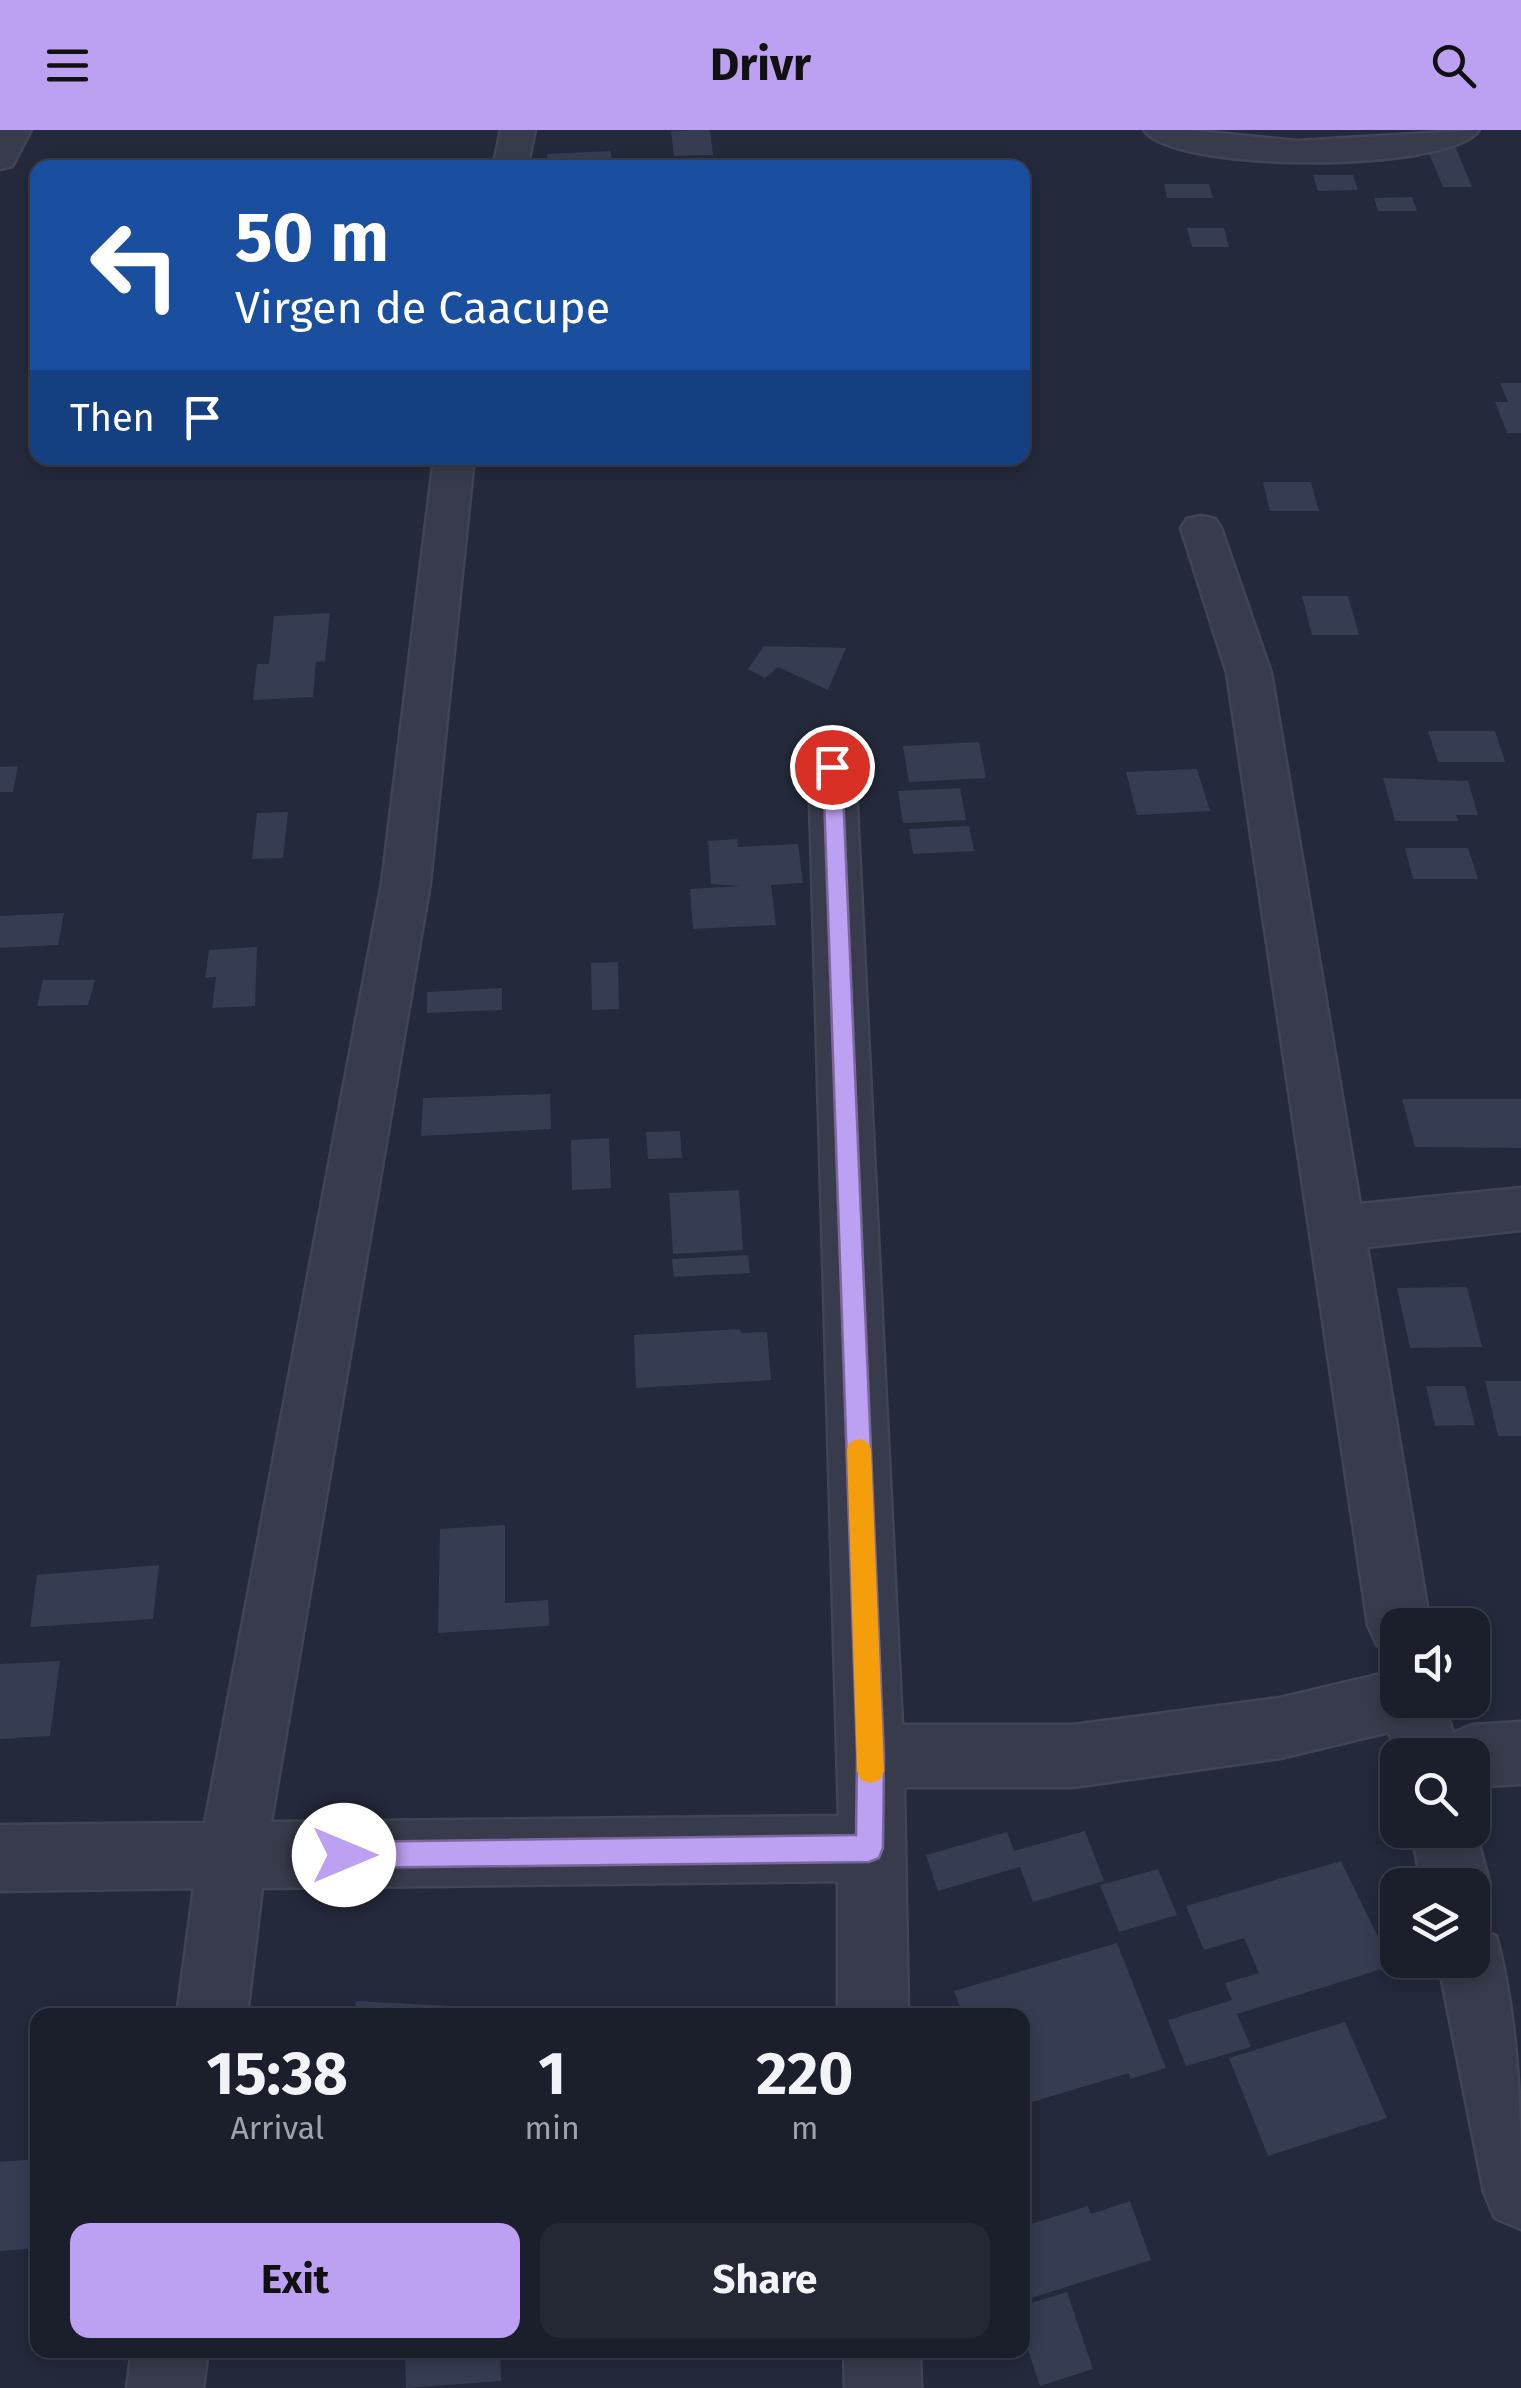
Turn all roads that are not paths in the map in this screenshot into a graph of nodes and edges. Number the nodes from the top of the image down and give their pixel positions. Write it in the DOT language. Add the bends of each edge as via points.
graph roads {
  1 [pos="14,130"];
  2 [pos="518,130"];
  3 [pos="1161,130"];
  4 [pos="1462,130"];
  5 [pos="0,160"];
  6 [pos="512,160"];
  7 [pos="453,465"];
  8 [pos="1202,528"];
  9 [pos="832,767"];
  10 [pos="1521,1209"];
  11 [pos="1339,1228"];
  12 [pos="1396,1608"];
  13 [pos="1380,1704"];
  14 [pos="1521,1753"];
  15 [pos="1490,1755"];
  16 [pos="871,1756"];
  17 [pos="869,1848"];
  18 [pos="232,1856"];
  19 [pos="0,1858"];
  20 [pos="1476,1978"];
  21 [pos="213,2008"];
  22 [pos="873,2008"];
  23 [pos="1521,2192"];
  24 [pos="169,2358"];
  25 [pos="882,2358"];
  26 [pos="165,2388"];
  27 [pos="883,2388"];
  1 -- 5 [label="street"];
  2 -- 6 [label="street"];
  3 -- 4 [label="street" via="1210,147 1292,150 1397,146 1439,141"];
  7 -- 18 [label="street" via="406,883"];
  8 -- 11 [label="street" via="1250,673"];
  9 -- 16 [label="street"];
  10 -- 11 [label="street"];
  11 -- 12 [label="street"];
  13 -- 16 [label="street" via="1280,1728 1073,1756"];
  14 -- 15 [label="street"];
  16 -- 17 [label="street"];
  17 -- 18 [label="street"];
  17 -- 22 [label="street"];
  18 -- 19 [label="street"];
  18 -- 21 [label="street"];
  20 -- 23 [label="street"];
  24 -- 26 [label="street"];
  25 -- 27 [label="street"];
}
